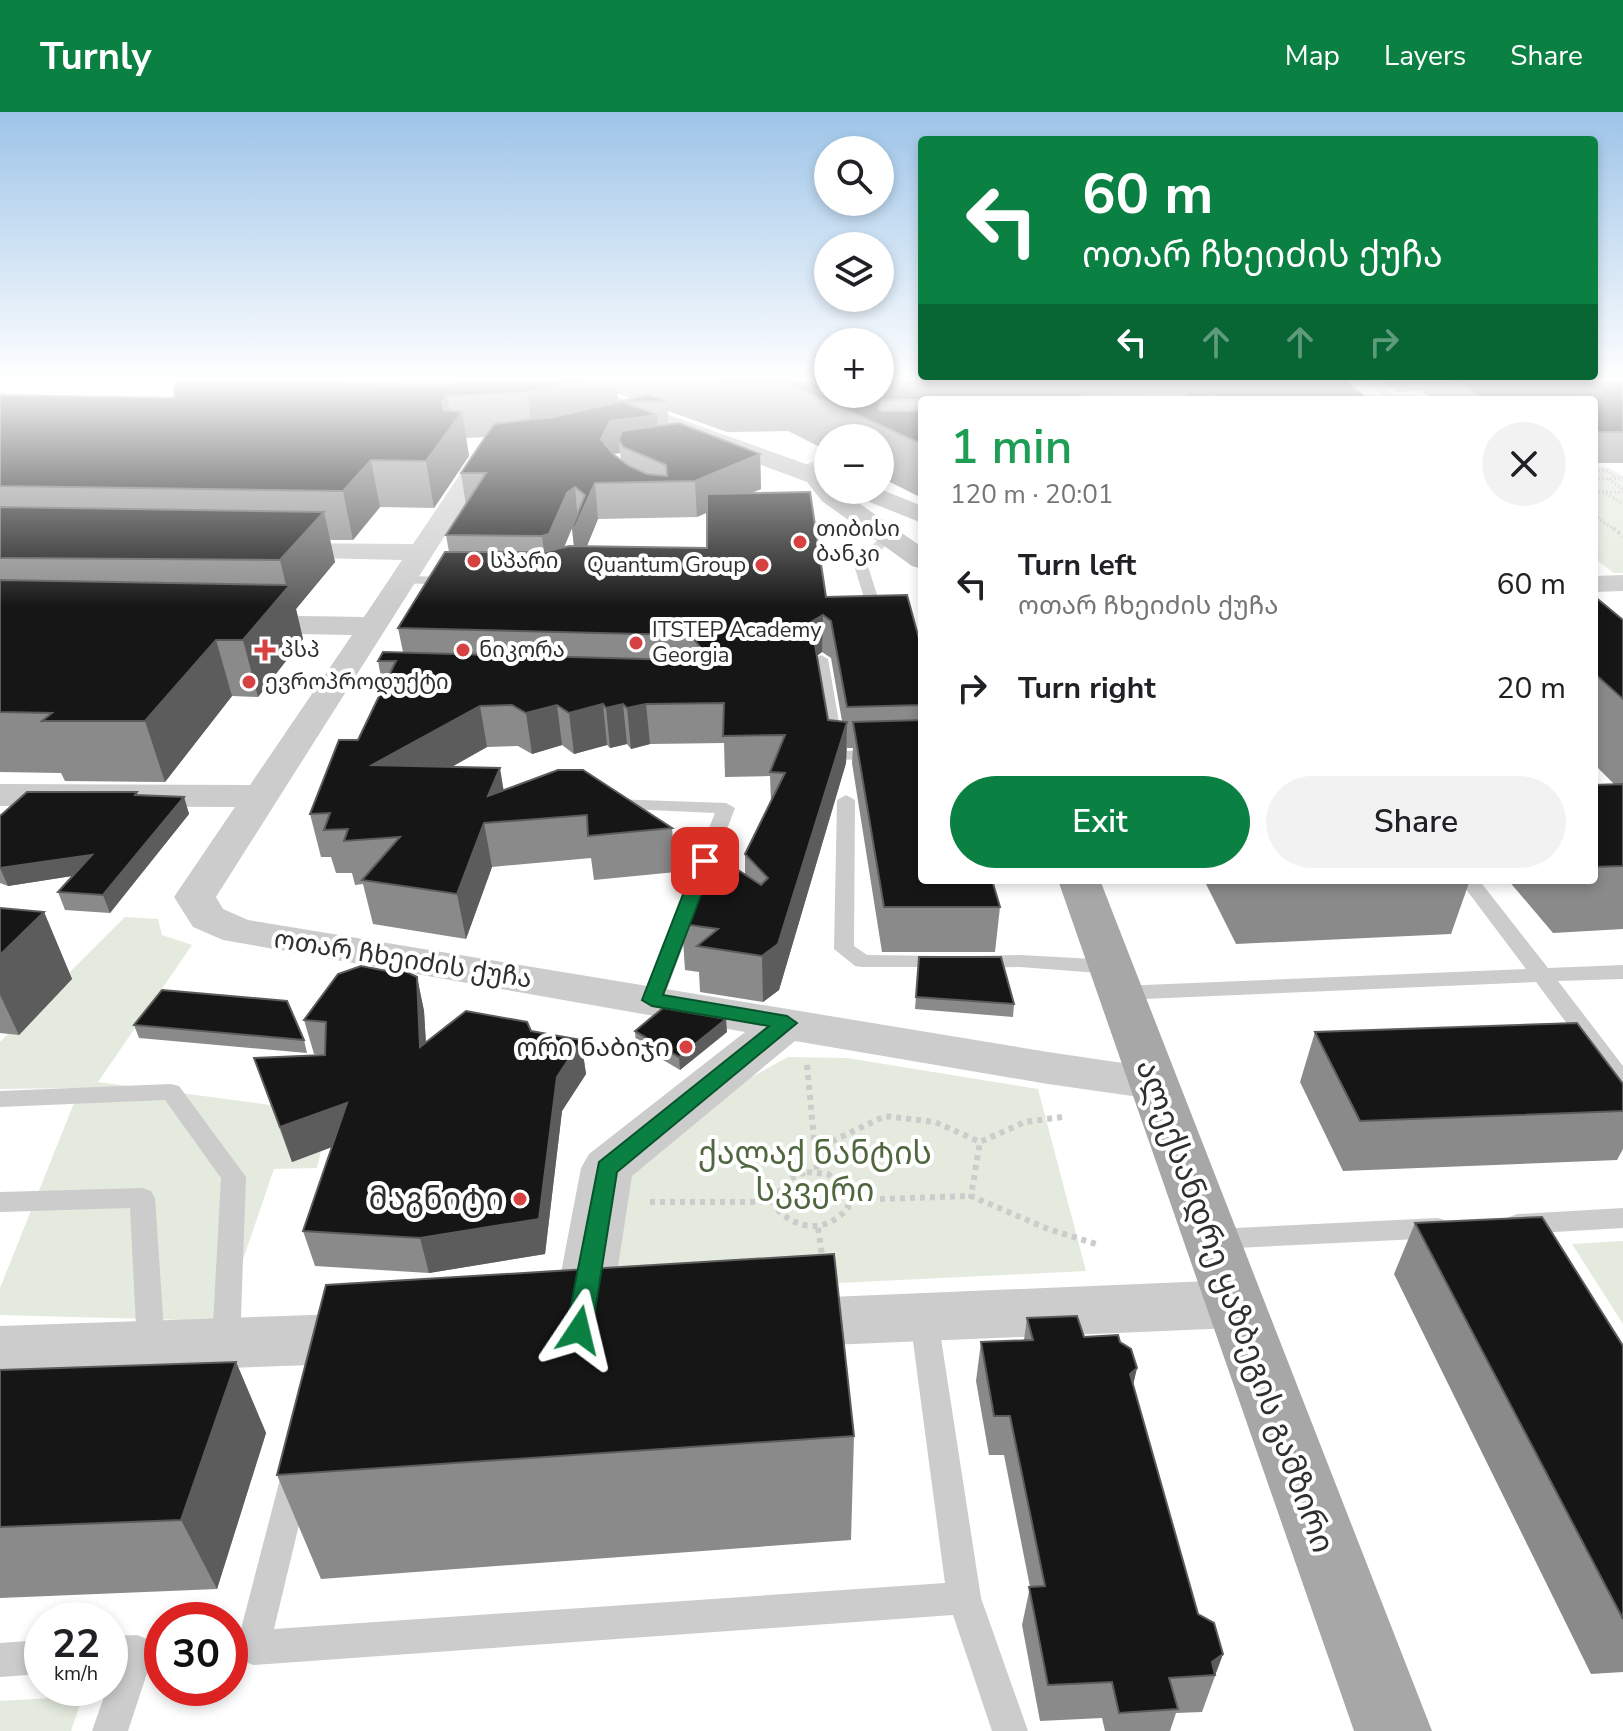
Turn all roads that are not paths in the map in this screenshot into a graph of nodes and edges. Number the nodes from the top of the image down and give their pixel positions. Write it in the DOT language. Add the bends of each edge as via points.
graph roads {
  1 [pos="494,457"];
  2 [pos="757,457"];
  3 [pos="814,471"];
  4 [pos="842,504"];
  5 [pos="894,504"];
  6 [pos="918,513"];
  7 [pos="889,537"];
  8 [pos="250,549"];
  9 [pos="422,552"];
  10 [pos="918,557"];
  11 [pos="1623,583"];
  12 [pos="1598,584"];
  13 [pos="399,586"];
  14 [pos="466,586"];
  15 [pos="872,601"];
  16 [pos="218,624"];
  17 [pos="373,626"];
  18 [pos="821,659"];
  19 [pos="339,677"];
  20 [pos="376,678"];
  21 [pos="918,753"];
  22 [pos="0,795"];
  23 [pos="261,796"];
  24 [pos="846,800"];
  25 [pos="598,803"];
  26 [pos="1080,884"];
  27 [pos="1472,884"];
  28 [pos="1623,972"];
  29 [pos="1543,976"];
  30 [pos="1116,980"];
  31 [pos="652,1000"];
  32 [pos="797,1043"];
  33 [pos="1153,1082"];
  34 [pos="1623,1082"];
  35 [pos="0,1099"];
  36 [pos="0,1202"];
  37 [pos="1623,1218"];
  38 [pos="1531,1223"];
  39 [pos="1500,1225"];
  40 [pos="1469,1226"];
  41 [pos="1210,1239"];
  42 [pos="1546,1248"];
  43 [pos="1233,1304"];
  44 [pos="924,1319"];
  45 [pos="736,1325"];
  46 [pos="579,1330"];
  47 [pos="424,1336"];
  48 [pos="226,1343"];
  49 [pos="151,1345"];
  50 [pos="0,1351"];
  51 [pos="302,1450"];
  52 [pos="964,1598"];
  53 [pos="128,1652"];
  54 [pos="24,1658"];
  55 [pos="0,1660"];
  56 [pos="128,1678"];
  57 [pos="119,1706"];
  58 [pos="110,1731"];
  59 [pos="1010,1731"];
  60 [pos="1393,1731"];
  1 -- 9 [label="street, ოთარ ჩხეიძის ქუჩა"];
  2 -- 3 [label="main road"];
  4 -- 7 [label="main road"];
  5 -- 6 [label="main road"];
  7 -- 10 [label="main road"];
  7 -- 15 [label="lane" via="860,562"];
  8 -- 9 [label="street"];
  9 -- 13 [label="street, ოთარ ჩხეიძის ქუჩა"];
  11 -- 12 [label="street"];
  13 -- 14 [label="lane"];
  13 -- 17 [label="street, ოთარ ჩხეიძის ქუჩა"];
  16 -- 17 [label="street"];
  17 -- 19 [label="street, ოთარ ჩხეიძის ქუჩა"];
  18 -- 21 [label="lane" via="837,756"];
  19 -- 20 [label="street"];
  19 -- 23 [label="street, ოთარ ჩხეიძის ქუჩა"];
  22 -- 23 [label="street"];
  23 -- 31 [label="street, ოთარ ჩხეიძის ქუჩა" via="195,897 208,918 238,931"];
  24 -- 30 [label="lane" via="844,949 862,961 1020,961"];
  25 -- 31 [label="lane" via="726,808"];
  26 -- 30 [label="main road, ალექსანდრე ყაზბეგის გამზირი"];
  27 -- 29 [label="lane"];
  28 -- 29 [label="lane"];
  29 -- 30 [label="lane"];
  29 -- 34 [label="lane"];
  30 -- 33 [label="main road, ალექსანდრე ყაზბეგის გამზირი"];
  31 -- 32 [label="street, ოთარ ჩხეიძის ქუჩა"];
  32 -- 33 [label="street, ოთარ ჩხეიძის ქუჩა"];
  32 -- 46 [label="street" via="607,1168"];
  33 -- 41 [label="main road, ალექსანდრე ყაზბეგის გამზირი"];
  35 -- 48 [label="lane" via="171,1092 234,1177"];
  36 -- 49 [label="lane" via="142,1198"];
  37 -- 38 [label="lane"];
  38 -- 39 [label="lane"];
  38 -- 42 [label="lane"];
  40 -- 41 [label="lane"];
  41 -- 43 [label="main road, ალექსანდრე ყაზბეგის გამზირი"];
  43 -- 44 [label="street"];
  43 -- 60 [label="main road, ალექსანდრე ყაზბეგის გამზირი"];
  44 -- 45 [label="street"];
  44 -- 52 [label="lane"];
  47 -- 48 [label="street" via="328,1353"];
  48 -- 49 [label="street"];
  49 -- 50 [label="street"];
  51 -- 52 [label="lane" via="253,1648"];
  52 -- 59 [label="lane"];
  53 -- 56 [label="lane" via="137,1652"];
  54 -- 55 [label="lane"];
  57 -- 58 [label="lane"];
}
